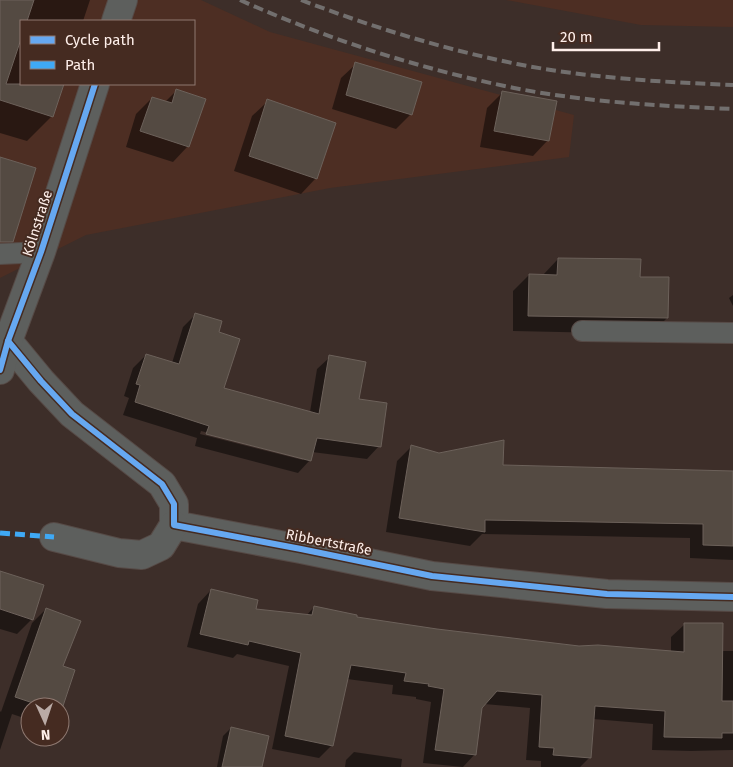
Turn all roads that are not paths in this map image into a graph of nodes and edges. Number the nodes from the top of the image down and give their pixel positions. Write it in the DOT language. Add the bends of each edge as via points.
graph roads {
  1 [pos="123,0"];
  2 [pos="116,20"];
  3 [pos="95,85"];
  4 [pos="41,252"];
  5 [pos="0,254"];
  6 [pos="582,331"];
  7 [pos="733,333"];
  8 [pos="8,341"];
  9 [pos="0,370"];
  10 [pos="174,525"];
  11 [pos="54,537"];
  12 [pos="733,597"];
  1 -- 2 [label="street"];
  3 -- 4 [label="street, Kölnstraße"];
  4 -- 5 [label="lane"];
  4 -- 8 [label="street, Kölnstraße"];
  6 -- 7 [label="lane"];
  8 -- 9 [label="street, Kölnstraße"];
  8 -- 10 [label="street" via="72,414 162,484 174,504"];
  10 -- 11 [label="street" via="161,546 142,555 119,553"];
  10 -- 12 [label="street, Ribbertstraße" via="432,576 607,594"];
}
